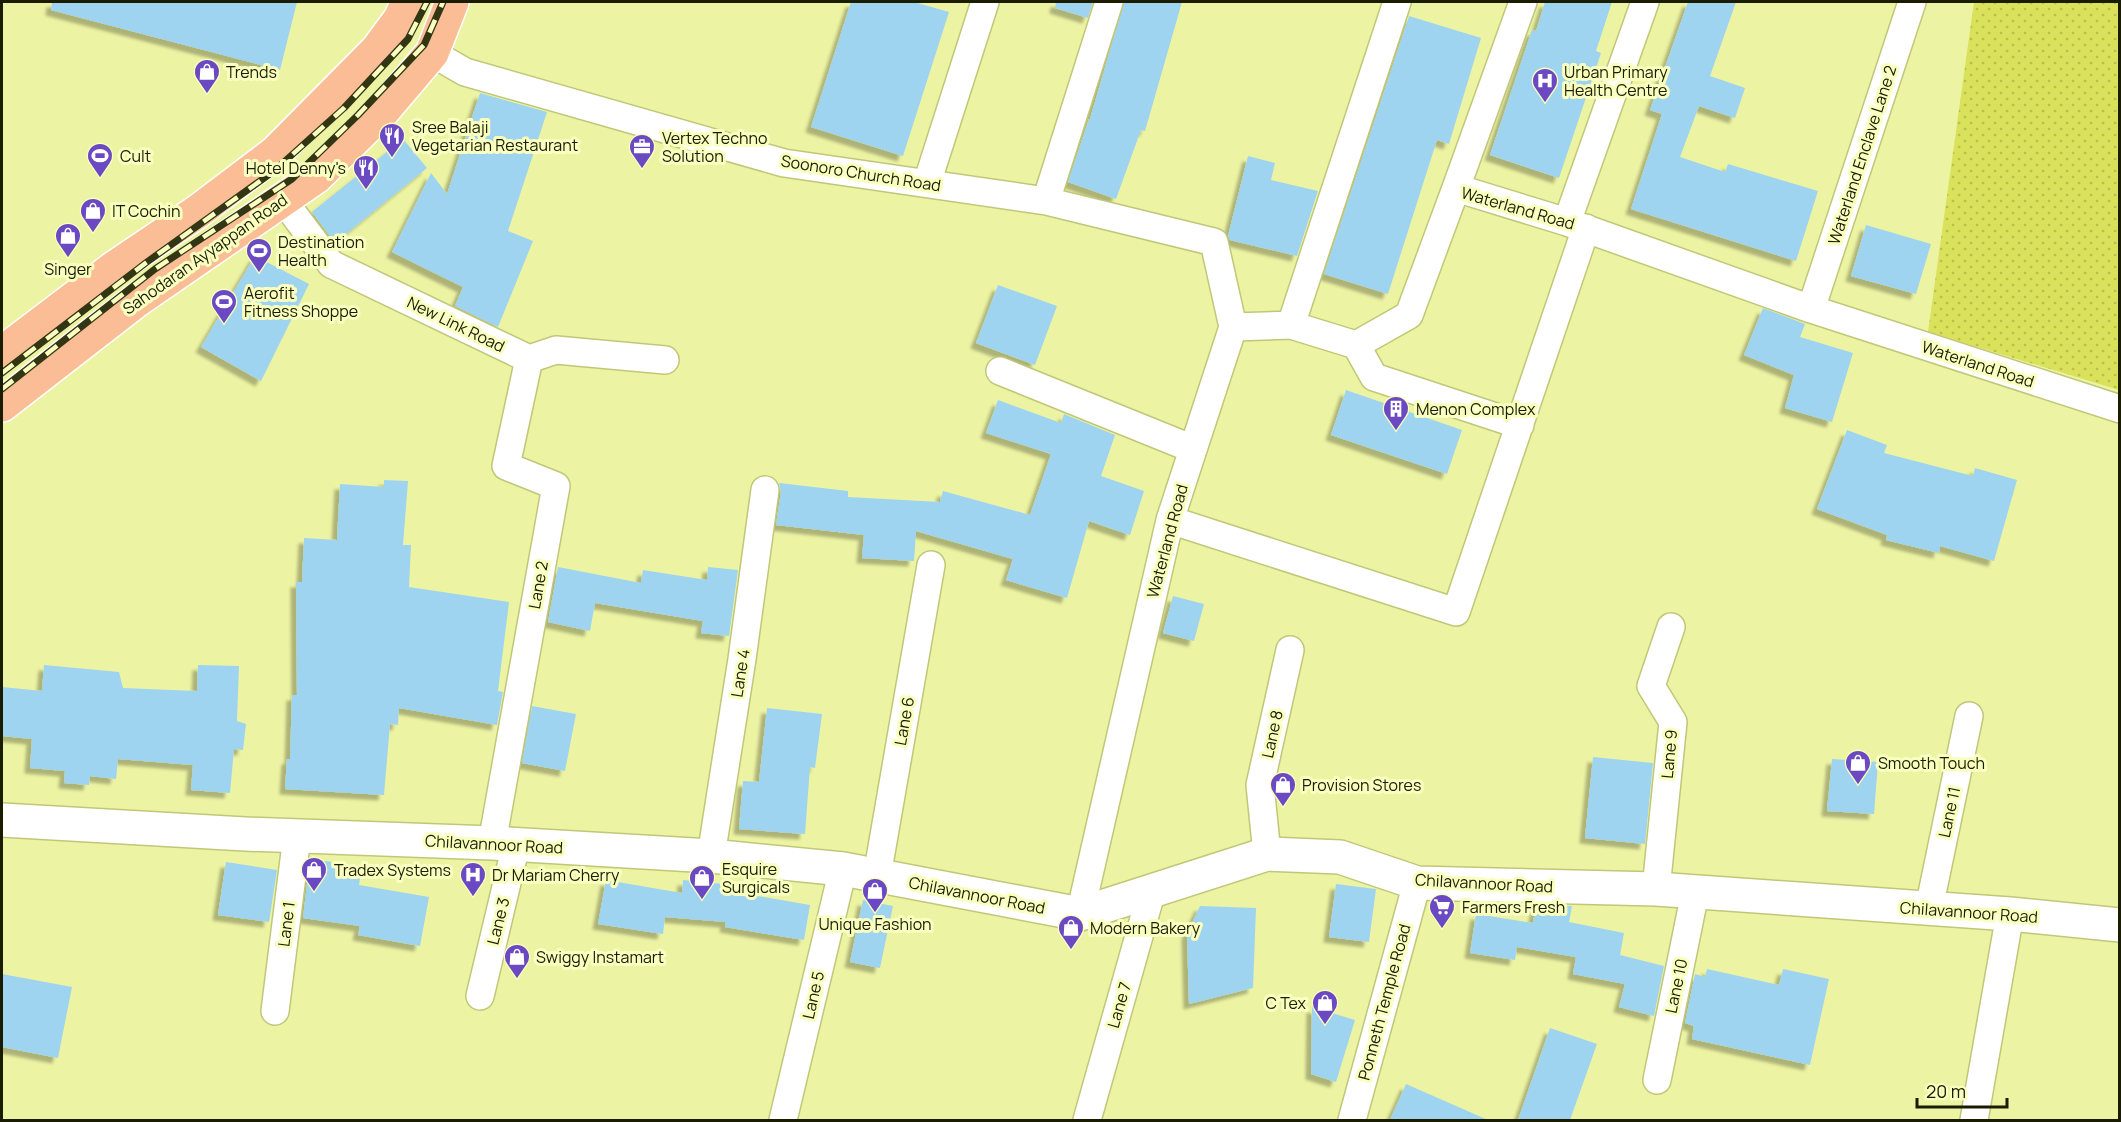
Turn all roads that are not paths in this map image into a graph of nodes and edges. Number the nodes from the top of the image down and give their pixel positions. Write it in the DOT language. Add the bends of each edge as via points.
graph roads {
  1 [pos="408,2"];
  2 [pos="452,2"];
  3 [pos="985,2"];
  4 [pos="1109,2"];
  5 [pos="1397,2"];
  6 [pos="1523,2"];
  7 [pos="1645,2"];
  8 [pos="1912,2"];
  9 [pos="432,53"];
  10 [pos="927,183"];
  11 [pos="1456,188"];
  12 [pos="283,200"];
  13 [pos="1046,201"];
  14 [pos="1577,225"];
  15 [pos="1811,309"];
  16 [pos="1291,325"];
  17 [pos="1233,327"];
  18 [pos="1356,345"];
  19 [pos="2,353"];
  20 [pos="529,359"];
  21 [pos="665,360"];
  22 [pos="1000,371"];
  23 [pos="2,405"];
  24 [pos="2120,409"];
  25 [pos="1520,424"];
  26 [pos="1193,449"];
  27 [pos="765,490"];
  28 [pos="1170,520"];
  29 [pos="931,566"];
  30 [pos="1671,627"];
  31 [pos="1290,650"];
  32 [pos="1969,716"];
  33 [pos="2,820"];
  34 [pos="297,836"];
  35 [pos="504,844"];
  36 [pos="1267,854"];
  37 [pos="711,856"];
  38 [pos="843,869"];
  39 [pos="877,876"];
  40 [pos="1417,883"];
  41 [pos="1152,890"];
  42 [pos="1656,890"];
  43 [pos="1695,893"];
  44 [pos="1929,908"];
  45 [pos="1080,914"];
  46 [pos="2010,914"];
  47 [pos="2120,925"];
  48 [pos="480,996"];
  49 [pos="275,1011"];
  50 [pos="1657,1080"];
  51 [pos="783,1120"];
  52 [pos="1087,1120"];
  53 [pos="1352,1120"];
  54 [pos="1974,1120"];
  1 -- 19 [label="main road" via="377,50 275,153"];
  2 -- 9 [label="main road, Sahodaran Ayyappan Road"];
  3 -- 10 [label="street"];
  4 -- 13 [label="street"];
  5 -- 16 [label="street"];
  6 -- 11 [label="street"];
  7 -- 14 [label="street"];
  8 -- 15 [label="street, Waterland Enclave Lane 2"];
  9 -- 10 [label="street, Soonoro Church Road" via="465,72 784,163"];
  9 -- 12 [label="main road, Sahodaran Ayyappan Road" via="382,112 316,177"];
  10 -- 13 [label="street, Soonoro Church Road"];
  11 -- 14 [label="street, Waterland Road"];
  11 -- 18 [label="street, Waterland Road" via="1409,315"];
  12 -- 20 [label="street, New Link Road" via="331,264"];
  12 -- 23 [label="main road, Sahodaran Ayyappan Road" via="136,301"];
  13 -- 17 [label="street, Soonoro Church Road" via="1214,242"];
  14 -- 15 [label="street, Waterland Road"];
  14 -- 25 [label="street"];
  15 -- 24 [label="street, Waterland Road"];
  16 -- 17 [label="street"];
  16 -- 18 [label="street"];
  17 -- 26 [label="street, Waterland Road"];
  18 -- 25 [label="street" via="1374,377"];
  20 -- 21 [label="street" via="556,350"];
  20 -- 35 [label="street, Lane 2" via="506,466 556,486"];
  22 -- 26 [label="street"];
  25 -- 28 [label="street" via="1456,612"];
  26 -- 28 [label="street, Waterland Road"];
  27 -- 37 [label="street, Lane 4"];
  28 -- 45 [label="street, Waterland Road"];
  29 -- 39 [label="street, Lane 6"];
  30 -- 42 [label="street, Lane 9" via="1651,686 1673,722"];
  31 -- 36 [label="street, Lane 8" via="1260,785"];
  32 -- 44 [label="street, Lane 11"];
  33 -- 34 [label="street, Chilavannoor Road"];
  34 -- 35 [label="street, Chilavannoor Road"];
  34 -- 49 [label="street, Lane 1"];
  35 -- 37 [label="street, Chilavannoor Road"];
  35 -- 48 [label="street, Lane 3"];
  36 -- 40 [label="street, Chilavannoor Road" via="1340,857"];
  36 -- 41 [label="street, Chilavannoor Road"];
  37 -- 38 [label="street, Chilavannoor Road"];
  38 -- 39 [label="street, Chilavannoor Road"];
  38 -- 51 [label="street, Lane 5"];
  39 -- 45 [label="street, Chilavannoor Road"];
  40 -- 42 [label="street, Chilavannoor Road"];
  40 -- 53 [label="street, Ponneth Temple Road"];
  41 -- 45 [label="street, Chilavannoor Road"];
  41 -- 52 [label="street, Lane 7"];
  42 -- 43 [label="street, Chilavannoor Road"];
  43 -- 44 [label="street, Chilavannoor Road"];
  43 -- 50 [label="street, Lane 10"];
  44 -- 46 [label="street, Chilavannoor Road"];
  46 -- 47 [label="street, Chilavannoor Road"];
  46 -- 54 [label="street"];
}
